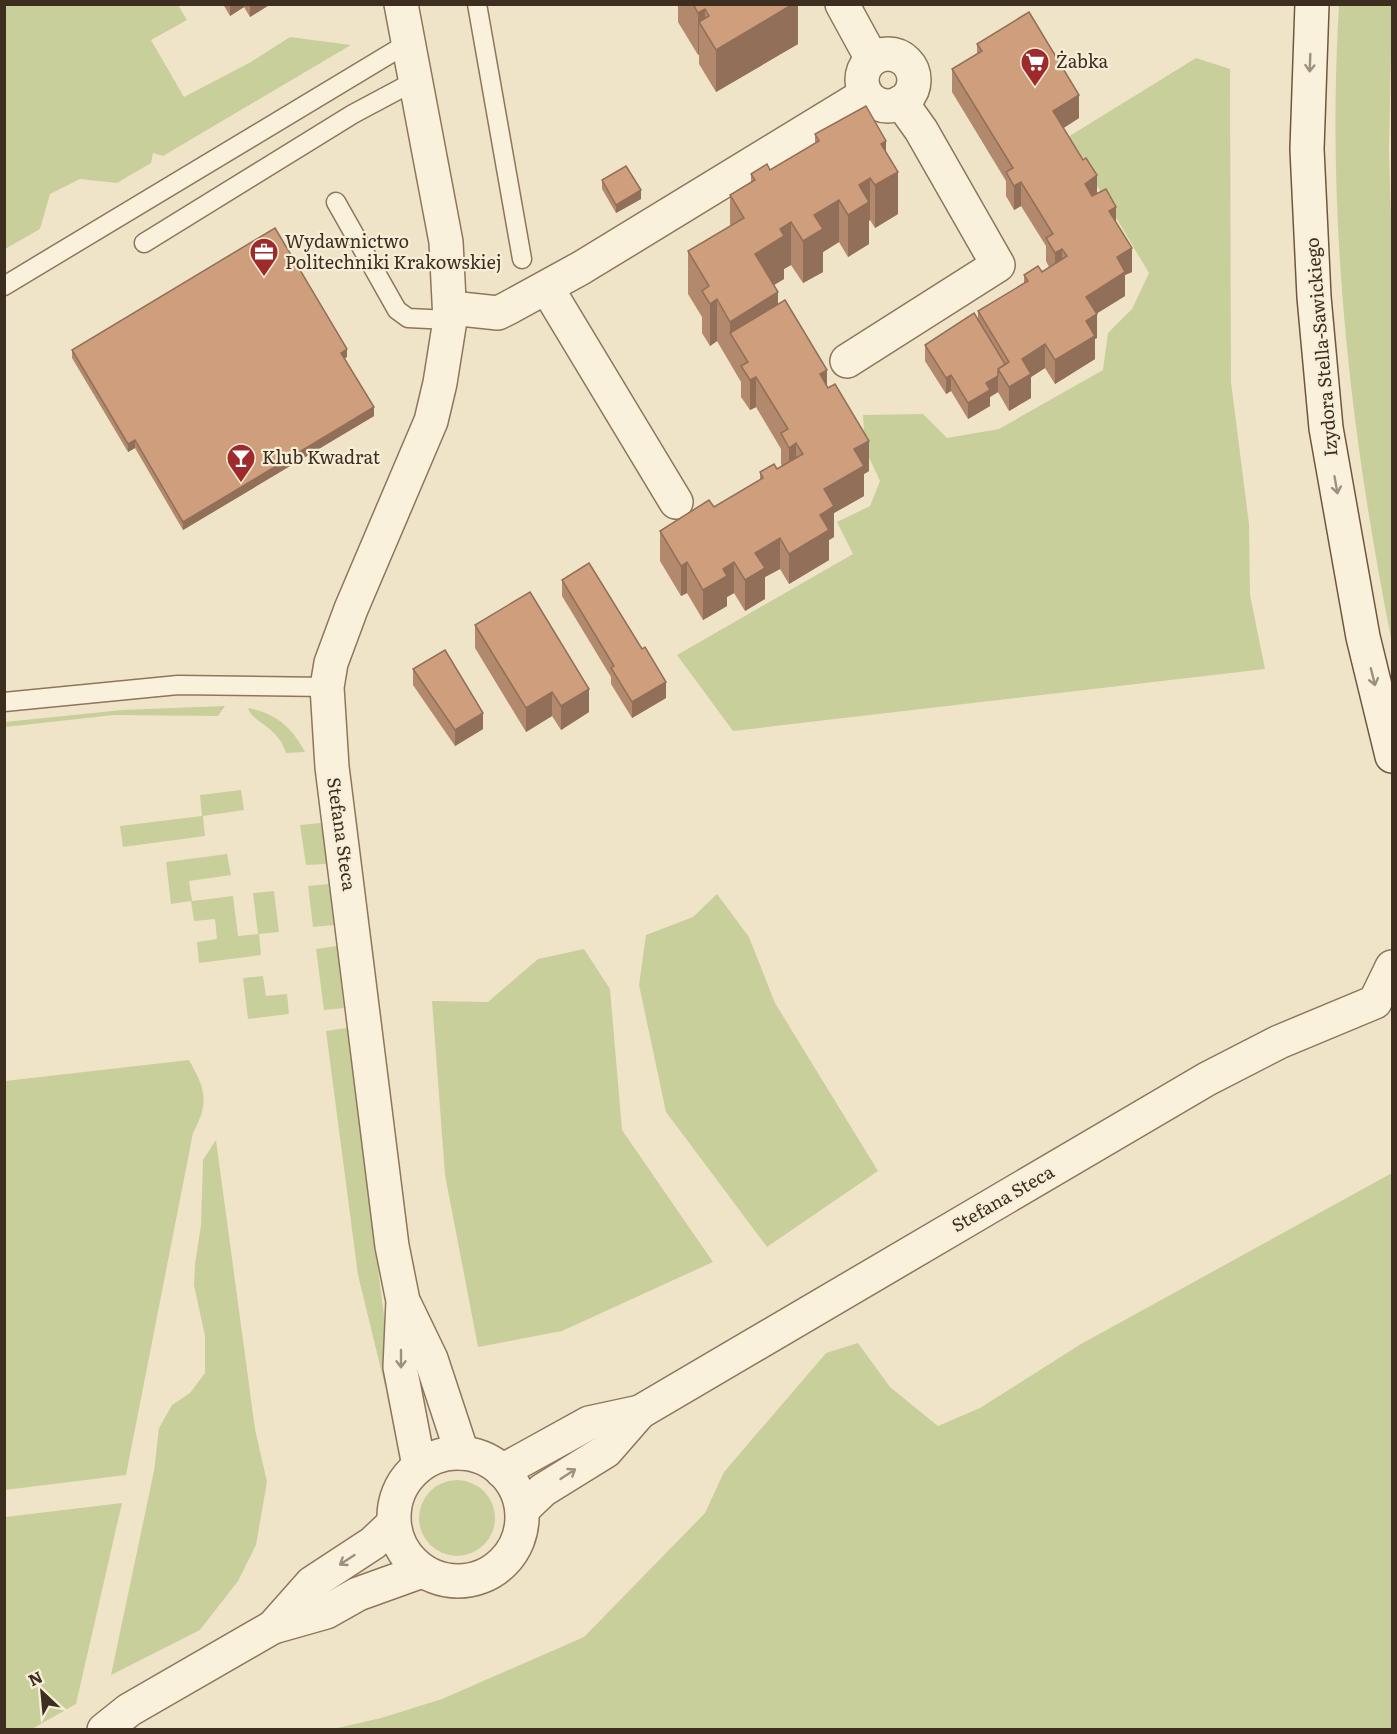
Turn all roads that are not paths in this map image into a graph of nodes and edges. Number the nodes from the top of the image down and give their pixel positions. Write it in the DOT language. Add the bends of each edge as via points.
graph roads {
  1 [pos="401,4"];
  2 [pos="477,4"];
  3 [pos="842,4"];
  4 [pos="1312,4"];
  5 [pos="408,43"];
  6 [pos="872,59"];
  7 [pos="413,82"];
  8 [pos="866,94"];
  9 [pos="901,102"];
  10 [pos="336,202"];
  11 [pos="144,243"];
  12 [pos="522,259"];
  13 [pos="4,286"];
  14 [pos="548,288"];
  15 [pos="450,314"];
  16 [pos="847,361"];
  17 [pos="676,502"];
  18 [pos="327,687"];
  19 [pos="4,702"];
  20 [pos="1392,756"];
  21 [pos="1392,968"];
  22 [pos="1384,1006"];
  23 [pos="403,1301"];
  24 [pos="640,1412"];
  25 [pos="462,1453"];
  26 [pos="419,1466"];
  27 [pos="502,1471"];
  28 [pos="522,1510"];
  29 [pos="393,1524"];
  30 [pos="422,1571"];
  31 [pos="273,1627"];
  32 [pos="104,1730"];
  1 -- 5 [label="street, Stefana Steca"];
  2 -- 12 [label="lane"];
  3 -- 6 [label="street"];
  4 -- 20 [label="street, Izydora Stella-Sawickiego, one-way" via="1307,149 1314,297 1326,428 1363,637"];
  5 -- 7 [label="street, Stefana Steca"];
  5 -- 13 [label="lane"];
  6 -- 8 [label="street" via="862,75"];
  6 -- 9 [label="street" via="891,54 908,63 914,81"];
  7 -- 11 [label="lane" via="353,114"];
  7 -- 15 [label="street, Stefana Steca" via="446,242"];
  8 -- 9 [label="street" via="882,105"];
  8 -- 14 [label="street"];
  9 -- 16 [label="street" via="998,265"];
  10 -- 15 [label="lane" via="397,310 408,318"];
  14 -- 15 [label="street" via="498,313"];
  14 -- 17 [label="street"];
  15 -- 18 [label="street, Stefana Steca" via="431,421 347,619"];
  18 -- 19 [label="lane" via="178,685"];
  18 -- 23 [label="street, Stefana Steca" via="332,767 392,1246"];
  21 -- 22 [label="street, Stefana Steca"];
  22 -- 24 [label="street, Stefana Steca" via="1234,1064"];
  23 -- 25 [label="street, Stefana Steca" via="431,1359"];
  23 -- 26 [label="street, Stefana Steca, one-way" via="400,1367"];
  24 -- 27 [label="street, Stefana Steca" via="589,1423"];
  28 -- 24 [label="street, Stefana Steca, one-way" via="543,1490 606,1451"];
  25 -- 26 [label="street" via="447,1453"];
  25 -- 27 [label="street" via="484,1458"];
  26 -- 29 [label="street" via="404,1481 395,1502"];
  27 -- 28 [label="street" via="512,1482"];
  28 -- 30 [label="street" via="521,1531 513,1550 500,1566 482,1578 462,1582 441,1580"];
  29 -- 30 [label="street" via="398,1543"];
  29 -- 31 [label="street, one-way" via="373,1544 312,1583"];
  30 -- 31 [label="street" via="358,1594 326,1612"];
  31 -- 32 [label="street" via="129,1710"];
}
